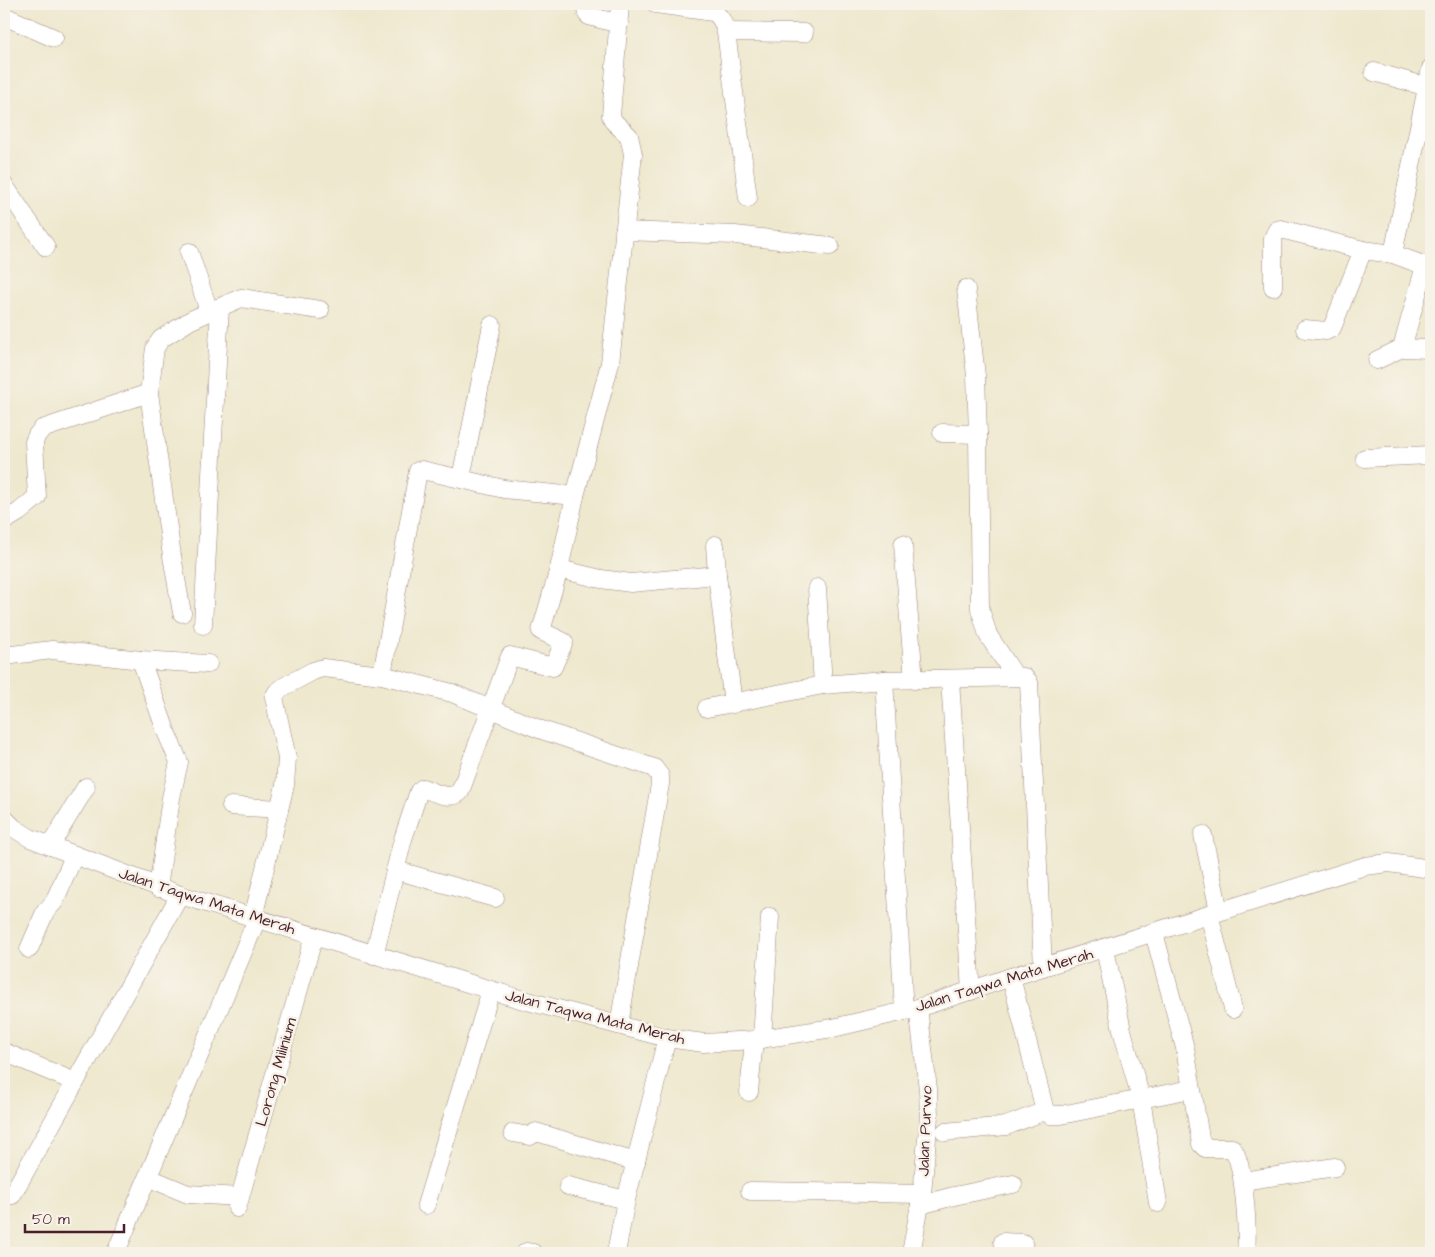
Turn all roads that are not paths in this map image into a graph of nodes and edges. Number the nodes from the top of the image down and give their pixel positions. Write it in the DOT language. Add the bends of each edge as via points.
graph roads {
  1 [pos="585,4"];
  2 [pos="620,4"];
  3 [pos="656,4"];
  4 [pos="4,16"];
  5 [pos="618,24"];
  6 [pos="726,32"];
  7 [pos="804,33"];
  8 [pos="54,38"];
  9 [pos="1431,68"];
  10 [pos="1374,72"];
  11 [pos="1428,87"];
  12 [pos="4,184"];
  13 [pos="748,198"];
  14 [pos="623,239"];
  15 [pos="830,246"];
  16 [pos="46,247"];
  17 [pos="1363,250"];
  18 [pos="189,252"];
  19 [pos="1393,254"];
  20 [pos="1428,267"];
  21 [pos="1273,287"];
  22 [pos="966,290"];
  23 [pos="214,309"];
  24 [pos="320,310"];
  25 [pos="492,325"];
  26 [pos="1305,329"];
  27 [pos="1402,348"];
  28 [pos="1431,349"];
  29 [pos="1377,360"];
  30 [pos="149,393"];
  31 [pos="942,433"];
  32 [pos="978,434"];
  33 [pos="1431,455"];
  34 [pos="1365,458"];
  35 [pos="461,478"];
  36 [pos="574,496"];
  37 [pos="4,521"];
  38 [pos="903,544"];
  39 [pos="714,545"];
  40 [pos="558,570"];
  41 [pos="717,575"];
  42 [pos="817,588"];
  43 [pos="182,612"];
  44 [pos="203,625"];
  45 [pos="4,656"];
  46 [pos="141,660"];
  47 [pos="208,664"];
  48 [pos="382,675"];
  49 [pos="1015,676"];
  50 [pos="884,680"];
  51 [pos="914,680"];
  52 [pos="950,680"];
  53 [pos="823,686"];
  54 [pos="733,704"];
  55 [pos="706,708"];
  56 [pos="491,709"];
  57 [pos="86,787"];
  58 [pos="231,806"];
  59 [pos="279,809"];
  60 [pos="4,818"];
  61 [pos="1203,835"];
  62 [pos="50,846"];
  63 [pos="74,856"];
  64 [pos="1431,868"];
  65 [pos="395,870"];
  66 [pos="158,888"];
  67 [pos="180,895"];
  68 [pos="495,898"];
  69 [pos="1214,913"];
  70 [pos="770,917"];
  71 [pos="255,918"];
  72 [pos="1154,933"];
  73 [pos="314,936"];
  74 [pos="28,949"];
  75 [pos="1105,949"];
  76 [pos="374,954"];
  77 [pos="1043,967"];
  78 [pos="1011,977"];
  79 [pos="491,990"];
  80 [pos="971,991"];
  81 [pos="1233,1009"];
  82 [pos="911,1010"];
  83 [pos="619,1025"];
  84 [pos="667,1038"];
  85 [pos="758,1039"];
  86 [pos="4,1052"];
  87 [pos="75,1082"];
  88 [pos="1192,1089"];
  89 [pos="749,1092"];
  90 [pos="1141,1099"];
  91 [pos="1045,1111"];
  92 [pos="945,1132"];
  93 [pos="512,1133"];
  94 [pos="636,1162"];
  95 [pos="1335,1167"];
  96 [pos="147,1177"];
  97 [pos="1242,1181"];
  98 [pos="1013,1184"];
  99 [pos="568,1186"];
  100 [pos="750,1191"];
  101 [pos="12,1195"];
  102 [pos="626,1200"];
  103 [pos="921,1200"];
  104 [pos="1158,1203"];
  105 [pos="426,1205"];
  106 [pos="1003,1242"];
  107 [pos="116,1252"];
  108 [pos="616,1253"];
  109 [pos="911,1253"];
  110 [pos="1024,1253"];
  111 [pos="1246,1253"];
  1 -- 5 [label="street" via="589,16"];
  2 -- 5 [label="street"];
  3 -- 6 [label="street" via="713,12 719,15"];
  4 -- 8 [label="street"];
  5 -- 14 [label="street" via="611,116 629,136 633,154"];
  6 -- 7 [label="street"];
  6 -- 13 [label="street"];
  9 -- 11 [label="street"];
  10 -- 11 [label="street"];
  11 -- 19 [label="street"];
  12 -- 16 [label="street"];
  14 -- 15 [label="street" via="735,235"];
  14 -- 36 [label="street" via="610,363"];
  17 -- 19 [label="street"];
  17 -- 21 [label="street" via="1277,230 1273,238"];
  17 -- 26 [label="street" via="1332,328 1326,331"];
  18 -- 23 [label="street"];
  19 -- 20 [label="street"];
  20 -- 27 [label="street"];
  22 -- 32 [label="street" via="976,376"];
  23 -- 24 [label="street" via="240,298 249,298"];
  23 -- 30 [label="street" via="161,339 155,348"];
  23 -- 44 [label="street"];
  25 -- 35 [label="street"];
  27 -- 28 [label="street"];
  27 -- 29 [label="street"];
  30 -- 37 [label="street" via="42,429 34,442 37,497"];
  30 -- 43 [label="street"];
  31 -- 32 [label="street"];
  32 -- 49 [label="street" via="980,609 988,635"];
  33 -- 34 [label="street"];
  35 -- 36 [label="street" via="504,489"];
  35 -- 48 [label="street" via="422,470 417,472"];
  36 -- 40 [label="street"];
  38 -- 51 [label="street"];
  39 -- 41 [label="street"];
  40 -- 41 [label="street" via="631,583"];
  40 -- 56 [label="street" via="542,631 564,642 553,667 510,656"];
  41 -- 54 [label="street"];
  42 -- 53 [label="street"];
  45 -- 46 [label="street" via="52,650"];
  46 -- 47 [label="street"];
  46 -- 66 [label="street" via="179,762"];
  48 -- 56 [label="street" via="452,693"];
  48 -- 59 [label="street" via="323,668 275,694 287,758"];
  49 -- 52 [label="street"];
  49 -- 77 [label="street" via="1024,677 1029,682"];
  50 -- 51 [label="street"];
  50 -- 53 [label="street"];
  50 -- 82 [label="street, Jalan Purwo"];
  51 -- 52 [label="street"];
  52 -- 80 [label="street"];
  53 -- 54 [label="street"];
  54 -- 55 [label="street"];
  56 -- 65 [label="street" via="460,792 447,796 423,788 418,791"];
  56 -- 83 [label="street" via="654,768 660,776"];
  57 -- 62 [label="street"];
  58 -- 59 [label="street"];
  59 -- 71 [label="street"];
  60 -- 62 [label="street, Jalan Taqwa Mata Merah" via="30,838"];
  61 -- 69 [label="street"];
  62 -- 63 [label="street, Jalan Taqwa Mata Merah"];
  63 -- 66 [label="street, Jalan Taqwa Mata Merah"];
  63 -- 74 [label="street"];
  64 -- 69 [label="street, Jalan Taqwa Mata Merah" via="1389,863 1365,866"];
  65 -- 68 [label="street"];
  65 -- 76 [label="street"];
  66 -- 67 [label="street, Jalan Taqwa Mata Merah"];
  67 -- 71 [label="street, Jalan Taqwa Mata Merah"];
  67 -- 87 [label="street"];
  69 -- 72 [label="street, Jalan Taqwa Mata Merah"];
  69 -- 81 [label="street"];
  70 -- 85 [label="street"];
  71 -- 73 [label="street, Jalan Taqwa Mata Merah"];
  71 -- 96 [label="street"];
  72 -- 75 [label="street, Jalan Taqwa Mata Merah"];
  72 -- 88 [label="street" via="1185,1048"];
  73 -- 76 [label="street, Jalan Taqwa Mata Merah"];
  73 -- 96 [label="street, Lorong Milinium" via="239,1202 188,1194"];
  75 -- 77 [label="street, Jalan Taqwa Mata Merah"];
  75 -- 90 [label="street"];
  76 -- 79 [label="street, Jalan Taqwa Mata Merah"];
  77 -- 78 [label="street, Jalan Taqwa Mata Merah"];
  78 -- 80 [label="street, Jalan Taqwa Mata Merah"];
  78 -- 91 [label="street"];
  79 -- 83 [label="street, Jalan Taqwa Mata Merah"];
  79 -- 105 [label="street"];
  80 -- 82 [label="street, Jalan Taqwa Mata Merah"];
  82 -- 85 [label="street, Jalan Taqwa Mata Merah" via="833,1028"];
  82 -- 103 [label="street, Jalan Purwo" via="928,1089 929,1116"];
  83 -- 84 [label="street, Jalan Taqwa Mata Merah"];
  84 -- 85 [label="street, Jalan Taqwa Mata Merah" via="704,1043"];
  84 -- 94 [label="street"];
  85 -- 89 [label="street"];
  86 -- 87 [label="street"];
  87 -- 101 [label="street"];
  88 -- 90 [label="street"];
  88 -- 97 [label="street" via="1201,1144 1205,1148 1232,1148"];
  90 -- 91 [label="street" via="1061,1116"];
  90 -- 104 [label="street"];
  91 -- 92 [label="street" via="1006,1126"];
  93 -- 94 [label="street" via="530,1136 536,1132"];
  94 -- 102 [label="street"];
  95 -- 97 [label="street"];
  96 -- 107 [label="street"];
  97 -- 111 [label="street" via="1248,1239"];
  98 -- 103 [label="street"];
  99 -- 102 [label="street"];
  100 -- 103 [label="street"];
  102 -- 108 [label="street"];
  103 -- 109 [label="street, Jalan Purwo"];
  106 -- 110 [label="street" via="1023,1243"];
}
